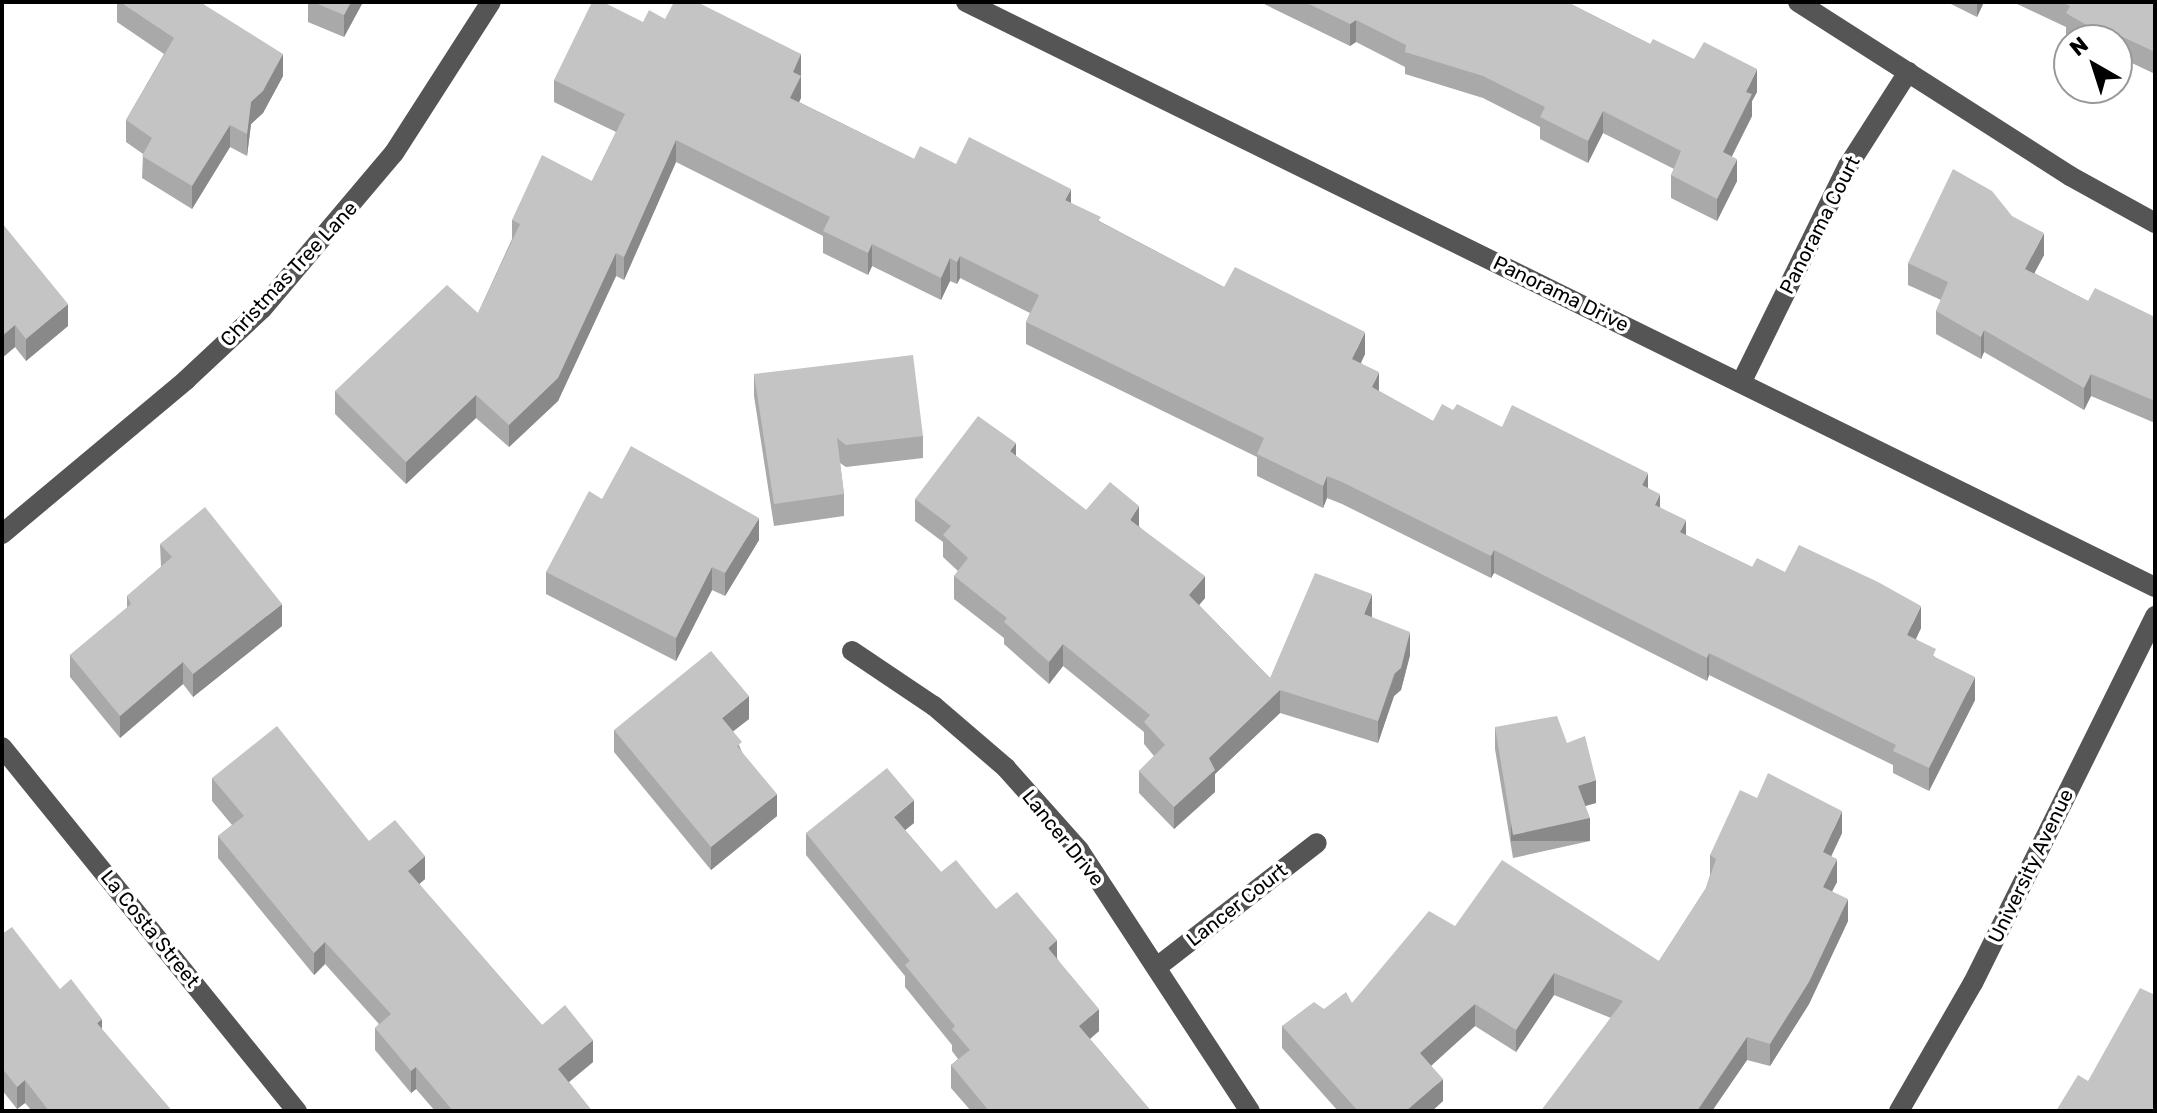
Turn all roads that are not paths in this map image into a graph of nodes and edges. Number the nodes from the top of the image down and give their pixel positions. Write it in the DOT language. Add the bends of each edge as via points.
graph roads {
  1 [pos="491,2"];
  2 [pos="966,2"];
  3 [pos="1798,2"];
  4 [pos="1908,72"];
  5 [pos="2155,223"];
  6 [pos="1741,383"];
  7 [pos="2,534"];
  8 [pos="2155,587"];
  9 [pos="2155,616"];
  10 [pos="852,651"];
  11 [pos="2,747"];
  12 [pos="1317,843"];
  13 [pos="1157,967"];
  14 [pos="297,1111"];
  15 [pos="1250,1111"];
  16 [pos="1899,1111"];
  1 -- 7 [label="street, Christmas Tree Lane" via="394,153 262,309"];
  2 -- 6 [label="street, Panorama Drive"];
  3 -- 4 [label="street"];
  4 -- 5 [label="street" via="2070,176"];
  4 -- 6 [label="street, Panorama Court" via="1848,166"];
  6 -- 8 [label="street, Panorama Drive"];
  9 -- 16 [label="street, University Avenue" via="1973,983"];
  10 -- 13 [label="street, Lancer Drive" via="934,706 1006,768 1079,850"];
  11 -- 14 [label="street, La Costa Street"];
  12 -- 13 [label="street, Lancer Court"];
  13 -- 15 [label="street, Lancer Drive"];
}
